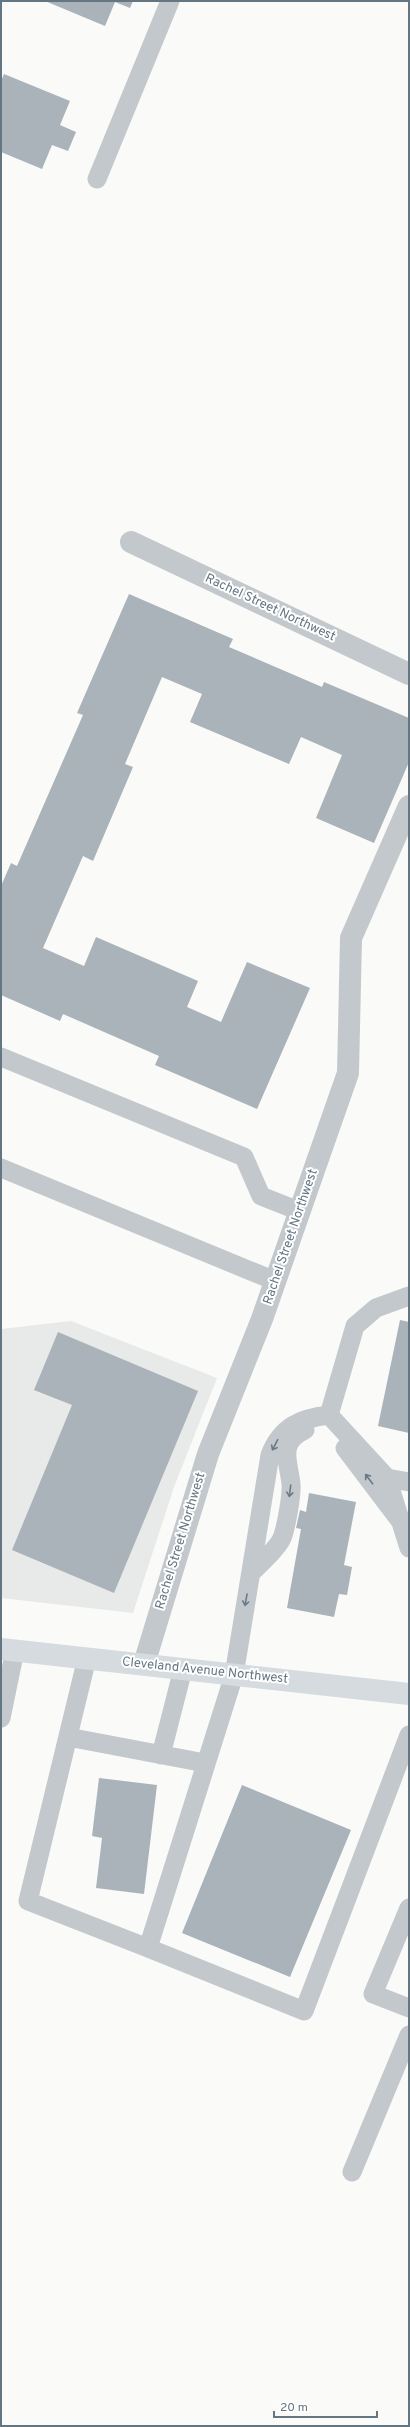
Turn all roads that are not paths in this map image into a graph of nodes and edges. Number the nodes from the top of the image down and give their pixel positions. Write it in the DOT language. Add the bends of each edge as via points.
graph roads {
  1 [pos="170,1"];
  2 [pos="97,179"];
  3 [pos="131,542"];
  4 [pos="409,674"];
  5 [pos="409,806"];
  6 [pos="1,1057"];
  7 [pos="1,1168"];
  8 [pos="299,1211"];
  9 [pos="275,1281"];
  10 [pos="409,1296"];
  11 [pos="329,1415"];
  12 [pos="387,1478"];
  13 [pos="409,1482"];
  14 [pos="401,1522"];
  15 [pos="409,1548"];
  16 [pos="251,1573"];
  17 [pos="8,1649"];
  18 [pos="87,1658"];
  19 [pos="144,1664"];
  20 [pos="183,1669"];
  21 [pos="234,1675"];
  22 [pos="409,1694"];
  23 [pos="1,1718"];
  24 [pos="409,1735"];
  25 [pos="68,1737"];
  26 [pos="161,1755"];
  27 [pos="205,1763"];
  28 [pos="409,1908"];
  29 [pos="148,1948"];
  30 [pos="409,2008"];
  31 [pos="409,2035"];
  32 [pos="352,2172"];
  1 -- 2 [label="lane"];
  3 -- 4 [label="street, Rachel Street Northwest"];
  5 -- 8 [label="street, Rachel Street Northwest" via="351,938 348,1073"];
  6 -- 8 [label="lane" via="244,1157 261,1196"];
  7 -- 9 [label="lane"];
  8 -- 9 [label="street, Rachel Street Northwest"];
  9 -- 19 [label="street, Rachel Street Northwest" via="208,1454"];
  10 -- 11 [label="lane" via="376,1308 356,1326"];
  11 -- 12 [label="lane"];
  11 -- 16 [label="lane, one-way" via="298,1421 282,1434 275,1444 270,1455"];
  12 -- 13 [label="lane"];
  12 -- 14 [label="lane"];
  14 -- 15 [label="lane"];
  14 -- 16 [label="lane, one-way" via="337,1437 321,1427 307,1429 297,1435 286,1452 291,1488 282,1538"];
  16 -- 21 [label="lane, one-way"];
  17 -- 18 [label="main road, Cleveland Avenue Northwest"];
  17 -- 23 [label="lane"];
  18 -- 19 [label="main road, Cleveland Avenue Northwest"];
  18 -- 25 [label="lane"];
  19 -- 20 [label="main road, Cleveland Avenue Northwest"];
  20 -- 21 [label="main road, Cleveland Avenue Northwest"];
  20 -- 26 [label="lane"];
  21 -- 22 [label="main road, Cleveland Avenue Northwest"];
  21 -- 27 [label="lane"];
  24 -- 29 [label="lane" via="304,2011"];
  25 -- 26 [label="lane"];
  25 -- 29 [label="lane" via="28,1901"];
  26 -- 27 [label="lane"];
  27 -- 29 [label="lane"];
  28 -- 30 [label="lane" via="373,1994"];
  31 -- 32 [label="lane"];
}
